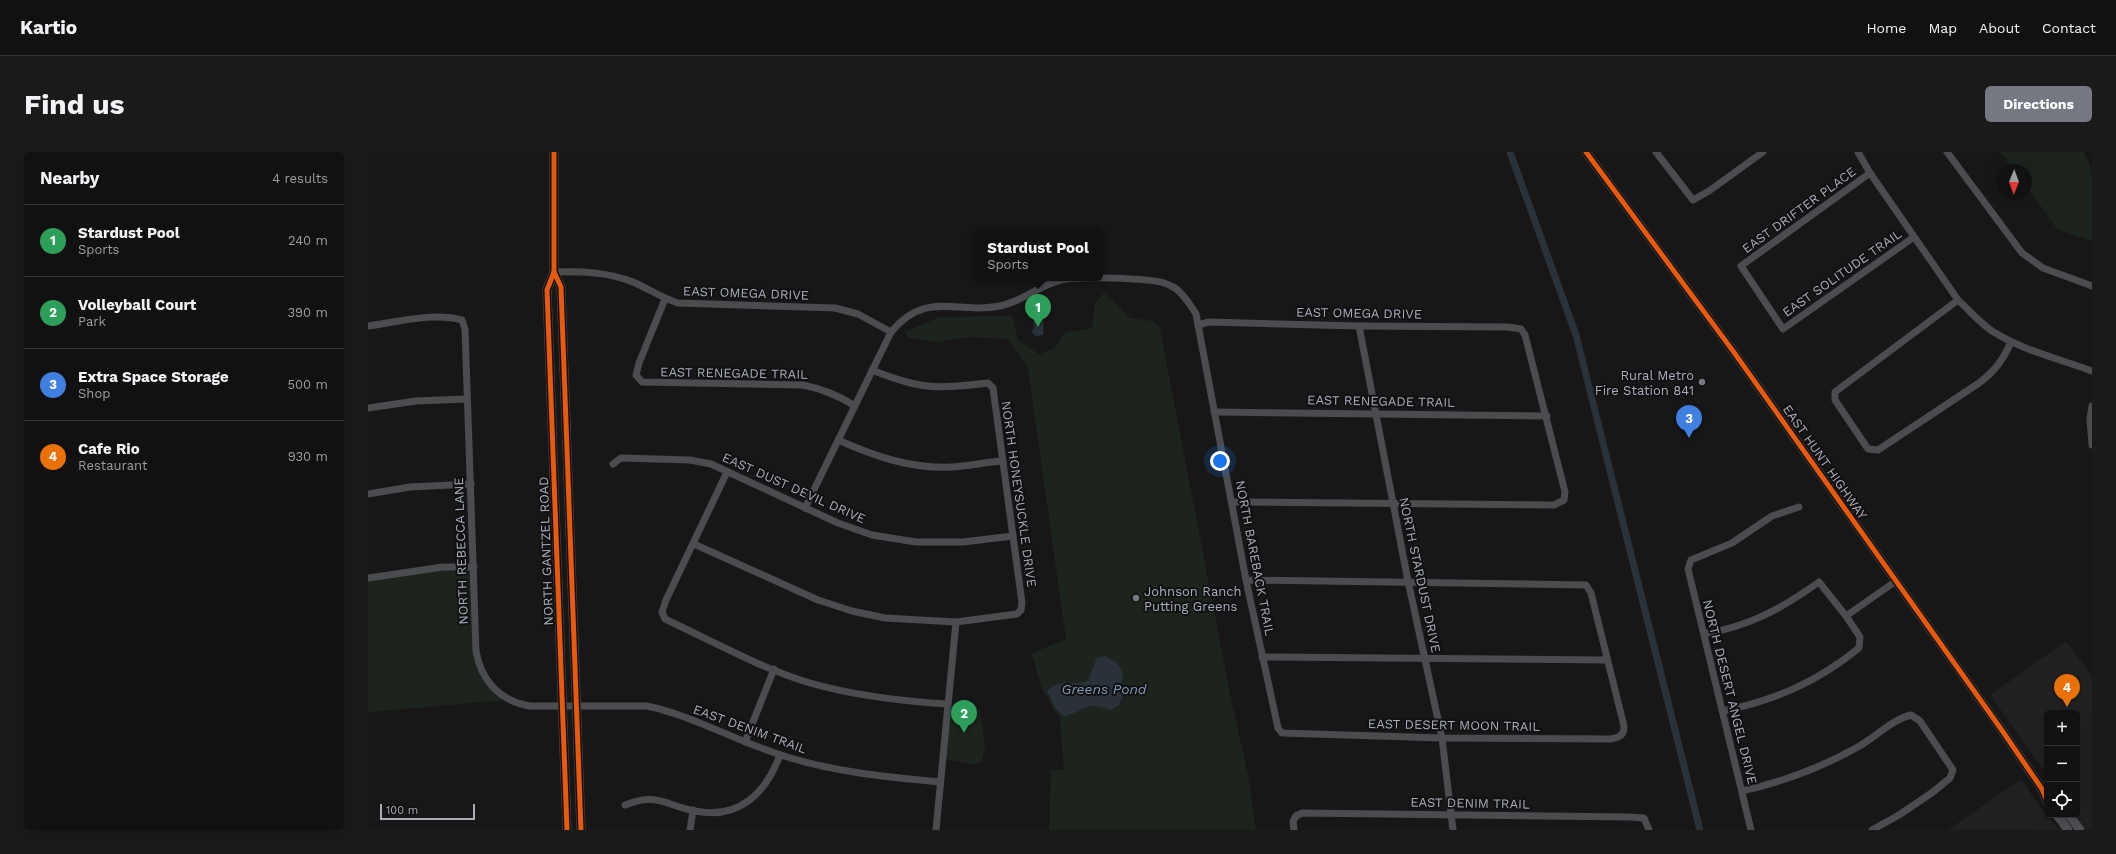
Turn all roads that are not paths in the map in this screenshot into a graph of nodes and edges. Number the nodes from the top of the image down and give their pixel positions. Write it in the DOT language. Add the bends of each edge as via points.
graph roads {
  1 [pos="554,152"];
  2 [pos="1586,152"];
  3 [pos="1656,152"];
  4 [pos="1763,152"];
  5 [pos="1858,152"];
  6 [pos="1947,152"];
  7 [pos="1870,173"];
  8 [pos="1914,237"];
  9 [pos="554,272"];
  10 [pos="1103,279"];
  11 [pos="1061,281"];
  12 [pos="2092,286"];
  13 [pos="665,299"];
  14 [pos="1958,300"];
  15 [pos="1198,324"];
  16 [pos="368,326"];
  17 [pos="1359,326"];
  18 [pos="1783,329"];
  19 [pos="891,332"];
  20 [pos="2011,342"];
  21 [pos="872,370"];
  22 [pos="2092,371"];
  23 [pos="467,399"];
  24 [pos="855,406"];
  25 [pos="2092,406"];
  26 [pos="368,408"];
  27 [pos="1214,412"];
  28 [pos="1376,413"];
  29 [pos="1547,416"];
  30 [pos="838,440"];
  31 [pos="2092,445"];
  32 [pos="1003,461"];
  33 [pos="614,464"];
  34 [pos="727,472"];
  35 [pos="471,484"];
  36 [pos="368,494"];
  37 [pos="1233,502"];
  38 [pos="1393,503"];
  39 [pos="1799,507"];
  40 [pos="805,508"];
  41 [pos="1014,536"];
  42 [pos="694,544"];
  43 [pos="474,566"];
  44 [pos="368,578"];
  45 [pos="1246,580"];
  46 [pos="1408,581"];
  47 [pos="1896,581"];
  48 [pos="1846,616"];
  49 [pos="956,622"];
  50 [pos="1704,634"];
  51 [pos="1262,657"];
  52 [pos="1425,659"];
  53 [pos="1607,660"];
  54 [pos="774,669"];
  55 [pos="947,704"];
  56 [pos="576,705"];
  57 [pos="563,706"];
  58 [pos="1723,711"];
  59 [pos="1282,733"];
  60 [pos="1442,738"];
  61 [pos="745,742"];
  62 [pos="780,755"];
  63 [pos="940,782"];
  64 [pos="2044,789"];
  65 [pos="1742,791"];
  66 [pos="625,805"];
  67 [pos="693,810"];
  68 [pos="1451,815"];
  69 [pos="2059,818"];
  70 [pos="2071,818"];
  71 [pos="567,830"];
  72 [pos="581,830"];
  73 [pos="690,830"];
  74 [pos="936,830"];
  75 [pos="1294,830"];
  76 [pos="1453,830"];
  77 [pos="1649,830"];
  78 [pos="1751,830"];
  79 [pos="1872,830"];
  80 [pos="2068,830"];
  81 [pos="2080,830"];
  1 -- 9 [label="main road, NORTH GANTZEL ROAD"];
  2 -- 47 [label="main road, EAST HUNT HIGHWAY" via="1733,351"];
  3 -- 4 [label="street" via="1693,200"];
  5 -- 7 [label="street"];
  6 -- 12 [label="street" via="2022,253 2043,268"];
  7 -- 8 [label="street"];
  7 -- 18 [label="street, EAST DRIFTER PLACE" via="1741,266"];
  8 -- 14 [label="street"];
  8 -- 18 [label="street, EAST SOLITUDE TRAIL"];
  9 -- 13 [label="street, EAST OMEGA DRIVE" via="593,272 616,276"];
  9 -- 56 [label="main road, NORTH GANTZEL ROAD" via="561,287"];
  9 -- 57 [label="main road, NORTH GANTZEL ROAD" via="547,290"];
  10 -- 15 [label="street, NORTH BAREBACK TRAIL" via="1164,283 1186,298 1196,314"];
  11 -- 19 [label="street, NORTH BAREBACK TRAIL" via="1010,304 990,308 920,308 902,319"];
  13 -- 19 [label="street, EAST OMEGA DRIVE" via="690,305 835,308 858,314"];
  13 -- 24 [label="street, EAST RENEGADE TRAIL" via="639,363 636,375 642,382 803,385 822,388"];
  14 -- 20 [label="street" via="1991,330"];
  14 -- 20 [label="street" via="1835,392 1835,400 1868,449 1878,450 1979,383 2003,360"];
  15 -- 17 [label="street, EAST OMEGA DRIVE" via="1209,322"];
  15 -- 27 [label="street, NORTH BAREBACK TRAIL"];
  16 -- 23 [label="street, NORTH REBECCA LANE" via="425,318 451,317 462,320 465,330"];
  17 -- 28 [label="street, NORTH STARDUST DRIVE"];
  17 -- 29 [label="street, EAST OMEGA DRIVE" via="1520,329 1525,335"];
  19 -- 21 [label="street, NORTH BAREBACK TRAIL"];
  20 -- 22 [label="street"];
  21 -- 24 [label="street, NORTH BAREBACK TRAIL"];
  21 -- 32 [label="street, NORTH HONEYSUCKLE DRIVE" via="901,382 930,388 988,384 993,388"];
  23 -- 26 [label="street" via="416,401"];
  23 -- 35 [label="street, NORTH REBECCA LANE"];
  24 -- 30 [label="street, NORTH BAREBACK TRAIL"];
  25 -- 31 [label="street"];
  27 -- 28 [label="street, EAST RENEGADE TRAIL"];
  27 -- 37 [label="street, NORTH BAREBACK TRAIL"];
  28 -- 29 [label="street, EAST RENEGADE TRAIL"];
  28 -- 38 [label="street, NORTH STARDUST DRIVE"];
  29 -- 38 [label="street" via="1565,492 1564,500 1554,505"];
  30 -- 32 [label="street" via="887,460 929,466 951,467"];
  30 -- 40 [label="street, NORTH BAREBACK TRAIL"];
  32 -- 41 [label="street, NORTH HONEYSUCKLE DRIVE"];
  33 -- 34 [label="street, EAST DUST DEVIL DRIVE" via="621,458 690,460 711,464"];
  34 -- 40 [label="street, EAST DUST DEVIL DRIVE"];
  34 -- 42 [label="street"];
  35 -- 36 [label="street" via="410,487"];
  35 -- 43 [label="street, NORTH REBECCA LANE"];
  37 -- 38 [label="street"];
  37 -- 45 [label="street, NORTH BAREBACK TRAIL"];
  38 -- 46 [label="street, NORTH STARDUST DRIVE"];
  39 -- 50 [label="street, NORTH DESERT ANGEL DRIVE" via="1772,516 1732,543 1691,560 1688,569"];
  40 -- 41 [label="street, EAST DUST DEVIL DRIVE" via="854,530 893,539 916,542 963,542"];
  41 -- 49 [label="street, NORTH HONEYSUCKLE DRIVE" via="1021,610 1017,614"];
  42 -- 49 [label="street" via="818,600 852,611 893,619"];
  42 -- 54 [label="street" via="666,600 662,612 665,619"];
  43 -- 44 [label="street" via="443,567"];
  43 -- 57 [label="street, NORTH REBECCA LANE" via="478,665 502,697 517,704"];
  45 -- 46 [label="street"];
  45 -- 51 [label="street, NORTH BAREBACK TRAIL"];
  46 -- 52 [label="street, NORTH STARDUST DRIVE"];
  46 -- 53 [label="street" via="1586,585 1591,593"];
  47 -- 48 [label="street"];
  47 -- 64 [label="main road, EAST HUNT HIGHWAY"];
  48 -- 50 [label="street" via="1819,582 1796,599 1762,617 1732,629"];
  48 -- 58 [label="street" via="1860,638 1859,648 1821,676 1790,692 1754,705"];
  49 -- 55 [label="street"];
  50 -- 58 [label="street, NORTH DESERT ANGEL DRIVE"];
  51 -- 52 [label="street"];
  51 -- 59 [label="street, NORTH BAREBACK TRAIL" via="1278,728"];
  52 -- 53 [label="street"];
  52 -- 60 [label="street, NORTH STARDUST DRIVE"];
  53 -- 60 [label="street, EAST DESERT MOON TRAIL" via="1625,729 1620,738"];
  54 -- 55 [label="street" via="808,682 865,696"];
  54 -- 61 [label="street"];
  55 -- 63 [label="street"];
  56 -- 57 [label="street, NORTH REBECCA LANE"];
  56 -- 61 [label="street, EAST DENIM TRAIL" via="647,706 666,710"];
  56 -- 72 [label="main road, NORTH GANTZEL ROAD"];
  57 -- 71 [label="main road, NORTH GANTZEL ROAD"];
  58 -- 65 [label="street, NORTH DESERT ANGEL DRIVE"];
  59 -- 60 [label="street, EAST DESERT MOON TRAIL"];
  60 -- 68 [label="street, NORTH STARDUST DRIVE"];
  61 -- 62 [label="street, EAST DENIM TRAIL"];
  62 -- 63 [label="street, EAST DENIM TRAIL" via="842,770"];
  62 -- 67 [label="street" via="769,781 755,797 733,809 721,812"];
  63 -- 74 [label="street"];
  65 -- 78 [label="street, NORTH DESERT ANGEL DRIVE"];
  65 -- 79 [label="street" via="1802,774 1835,760 1902,718 1911,716 1920,721 1954,770 1950,778 1933,792"];
  66 -- 67 [label="street" via="646,798"];
  67 -- 73 [label="street"];
  68 -- 75 [label="street, EAST DENIM TRAIL" via="1302,813 1293,821"];
  68 -- 76 [label="street, NORTH STARDUST DRIVE"];
  68 -- 77 [label="street, EAST DENIM TRAIL" via="1644,818"];
  69 -- 80 [label="main road"];
  70 -- 81 [label="main road"];
}
